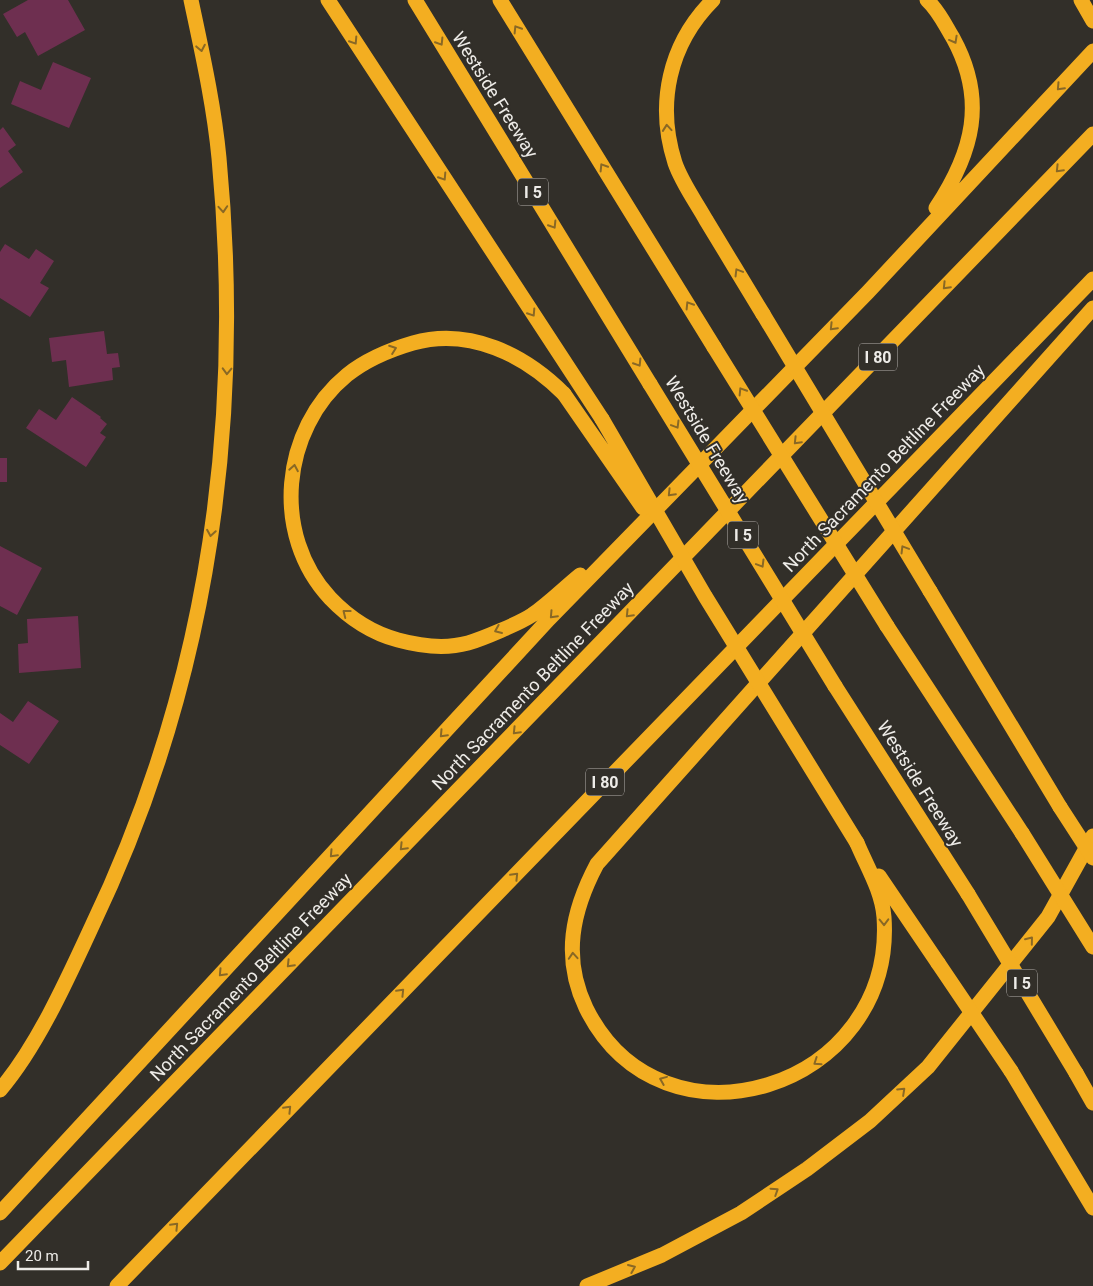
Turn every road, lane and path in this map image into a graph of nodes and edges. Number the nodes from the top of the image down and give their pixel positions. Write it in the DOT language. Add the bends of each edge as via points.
graph roads {
  1 [pos="192,0"];
  2 [pos="328,0"];
  3 [pos="415,0"];
  4 [pos="500,0"];
  5 [pos="714,0"];
  6 [pos="927,0"];
  7 [pos="1081,0"];
  8 [pos="1093,21"];
  9 [pos="1093,51"];
  10 [pos="1093,134"];
  11 [pos="1093,279"];
  12 [pos="868,292"];
  13 [pos="1093,308"];
  14 [pos="635,529"];
  15 [pos="705,596"];
  16 [pos="1093,836"];
  17 [pos="857,843"];
  18 [pos="1093,858"];
  19 [pos="1093,947"];
  20 [pos="0,1090"];
  21 [pos="1093,1103"];
  22 [pos="1093,1208"];
  23 [pos="0,1213"];
  24 [pos="0,1263"];
  25 [pos="117,1286"];
  26 [pos="587,1286"];
  1 -- 20 [label="highway, one-way" via="208,80 218,155 228,322 216,507 203,586 167,732 139,816 106,898 68,977 25,1054"];
  2 -- 15 [label="highway, one-way, bridge" via="602,419"];
  3 -- 21 [label="highway, Westside Freeway / I 5, one-way, bridge" via="836,686 968,894"];
  19 -- 4 [label="highway, one-way, bridge" via="887,626"];
  18 -- 5 [label="highway, one-way, bridge" via="676,165 667,133 665,101 670,70 682,40 700,13"];
  6 -- 12 [label="highway, one-way" via="936,8 957,46 970,82 974,112 967,148 954,180 932,214"];
  7 -- 8 [label="highway"];
  9 -- 12 [label="highway, one-way"];
  10 -- 24 [label="highway, North Sacramento Beltline Freeway / I 80, one-way"];
  25 -- 11 [label="highway, North Sacramento Beltline Freeway / I 80, one-way"];
  12 -- 14 [label="highway, one-way"];
  17 -- 13 [label="highway, one-way" via="880,896 884,917 883,953 877,981 862,1014 840,1043 818,1062 786,1080 758,1088 698,1091 658,1079 633,1065 610,1044 582,999 572,957 575,915 596,864"];
  14 -- 15 [label="highway, one-way, bridge" via="531,616 468,643 442,646 415,644 390,638 366,627 342,610 320,587 296,541 290,490 296,458 308,425 324,399 346,376 392,349 444,339 471,341 505,351 529,364 564,394"];
  14 -- 23 [label="highway, one-way"];
  15 -- 17 [label="highway, bridge"];
  26 -- 16 [label="highway, one-way" via="662,1255 741,1213 870,1121 928,1067 1048,917"];
  17 -- 22 [label="highway, bridge" via="1011,1072"];
}
